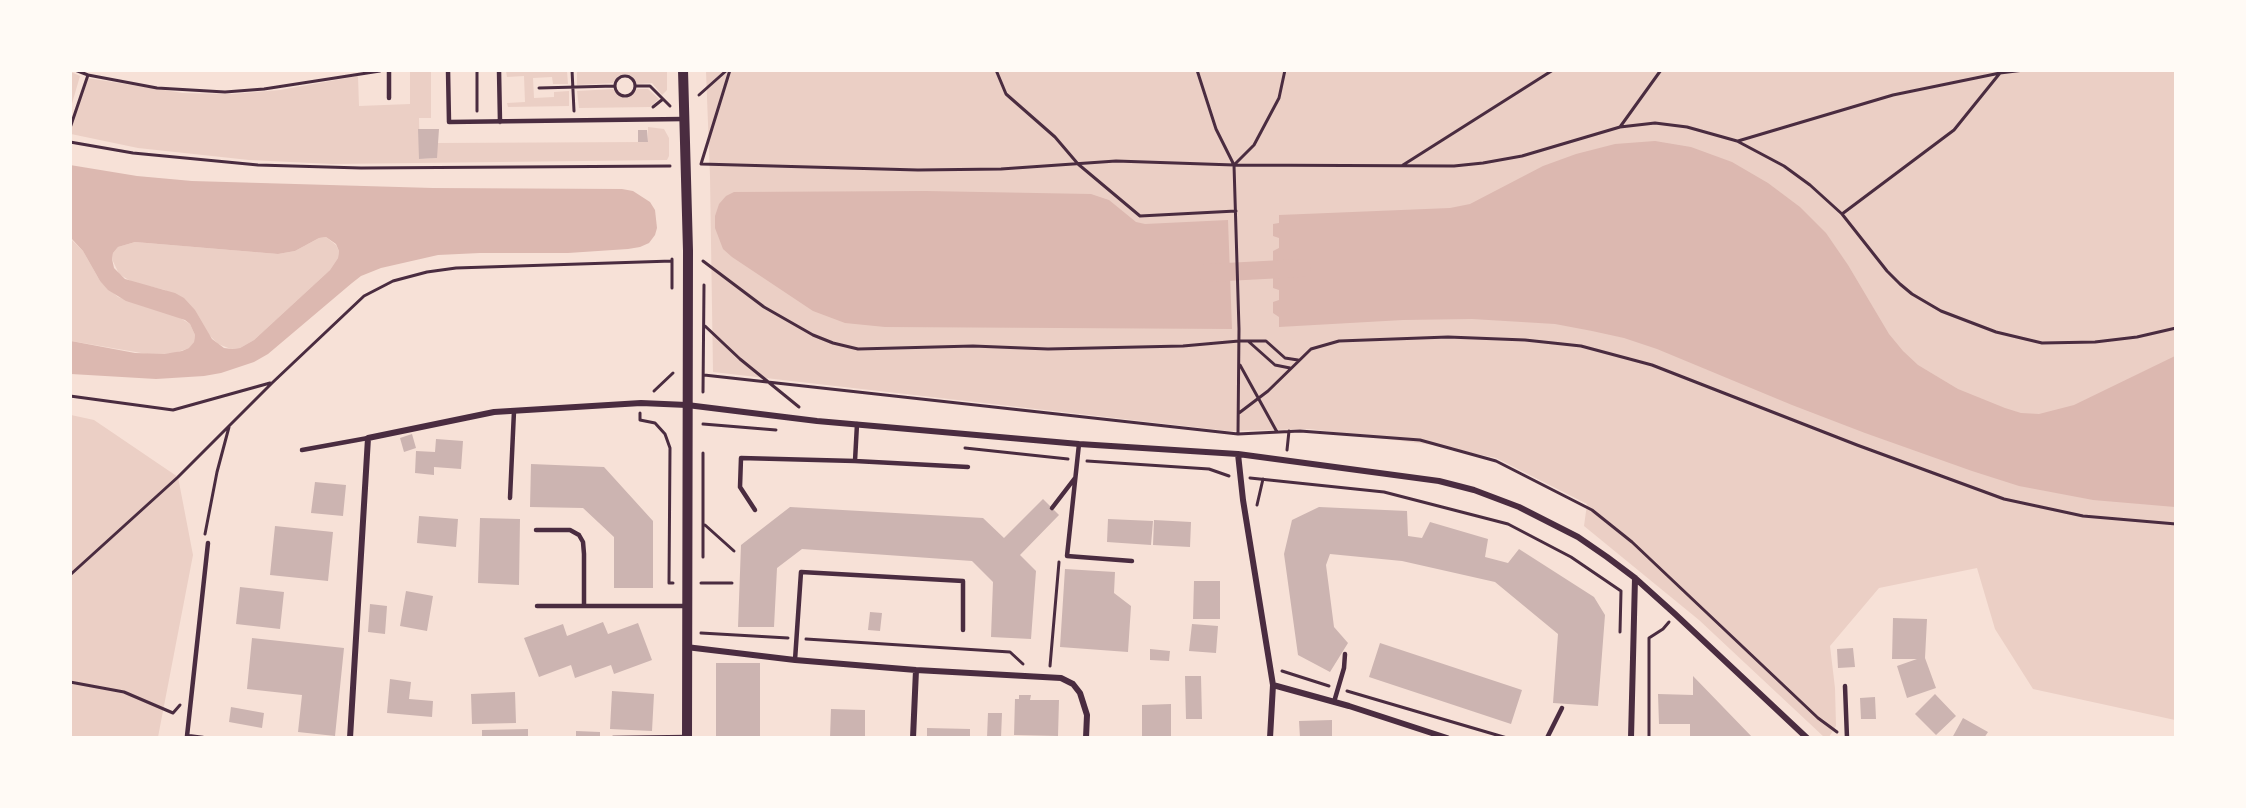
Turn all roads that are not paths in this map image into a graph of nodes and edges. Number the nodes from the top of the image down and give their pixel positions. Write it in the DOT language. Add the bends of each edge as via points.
graph roads {
  1 [pos="387,70"];
  2 [pos="448,70"];
  3 [pos="499,70"];
  4 [pos="683,70"];
  5 [pos="389,98"];
  6 [pos="685,119"];
  7 [pos="500,122"];
  8 [pos="687,405"];
  9 [pos="514,411"];
  10 [pos="857,424"];
  11 [pos="368,438"];
  12 [pos="1078,444"];
  13 [pos="302,450"];
  14 [pos="1238,454"];
  15 [pos="855,461"];
  16 [pos="968,467"];
  17 [pos="1075,478"];
  18 [pos="510,498"];
  19 [pos="1052,508"];
  20 [pos="755,510"];
  21 [pos="536,530"];
  22 [pos="206,543"];
  23 [pos="1132,561"];
  24 [pos="1635,578"];
  25 [pos="537,606"];
  26 [pos="584,606"];
  27 [pos="687,606"];
  28 [pos="963,630"];
  29 [pos="686,647"];
  30 [pos="1345,654"];
  31 [pos="795,660"];
  32 [pos="916,670"];
  33 [pos="1273,685"];
  34 [pos="1845,686"];
  35 [pos="1334,702"];
  36 [pos="1562,708"];
  37 [pos="1433,736"];
  38 [pos="687,737"];
  39 [pos="203,738"];
  40 [pos="350,738"];
  41 [pos="613,738"];
  42 [pos="913,738"];
  43 [pos="1086,738"];
  44 [pos="1270,738"];
  45 [pos="1447,738"];
  46 [pos="1547,738"];
  47 [pos="1631,738"];
  48 [pos="1807,738"];
  49 [pos="1847,738"];
  1 -- 5 [label="lane"];
  2 -- 7 [label="lane" via="449,122"];
  3 -- 7 [label="lane"];
  4 -- 6 [label="street"];
  6 -- 7 [label="lane"];
  6 -- 8 [label="street"];
  8 -- 9 [label="street" via="641,403"];
  8 -- 10 [label="street"];
  8 -- 27 [label="street"];
  9 -- 11 [label="street"];
  9 -- 18 [label="lane"];
  10 -- 12 [label="street"];
  10 -- 15 [label="lane"];
  11 -- 13 [label="lane"];
  11 -- 40 [label="street"];
  12 -- 14 [label="street"];
  12 -- 17 [label="lane"];
  14 -- 24 [label="street" via="1474,490 1519,507 1578,537"];
  14 -- 33 [label="street"];
  15 -- 16 [label="lane"];
  15 -- 20 [label="lane" via="741,458 740,487"];
  17 -- 19 [label="lane"];
  17 -- 23 [label="lane" via="1067,556"];
  21 -- 26 [label="lane" via="570,530 579,535 583,542"];
  22 -- 39 [label="lane" via="187,736"];
  24 -- 47 [label="street"];
  24 -- 48 [label="street"];
  25 -- 26 [label="lane"];
  26 -- 27 [label="lane"];
  27 -- 29 [label="street"];
  28 -- 31 [label="lane" via="963,581 801,572"];
  29 -- 31 [label="street"];
  29 -- 38 [label="street"];
  30 -- 35 [label="lane"];
  31 -- 32 [label="street"];
  32 -- 42 [label="street"];
  32 -- 43 [label="street" via="1061,678 1080,693 1087,715"];
  33 -- 35 [label="street"];
  33 -- 44 [label="street"];
  34 -- 49 [label="lane"];
  35 -- 37 [label="street"];
  36 -- 46 [label="lane"];
  37 -- 45 [label="street"];
  38 -- 41 [label="lane"];
}
